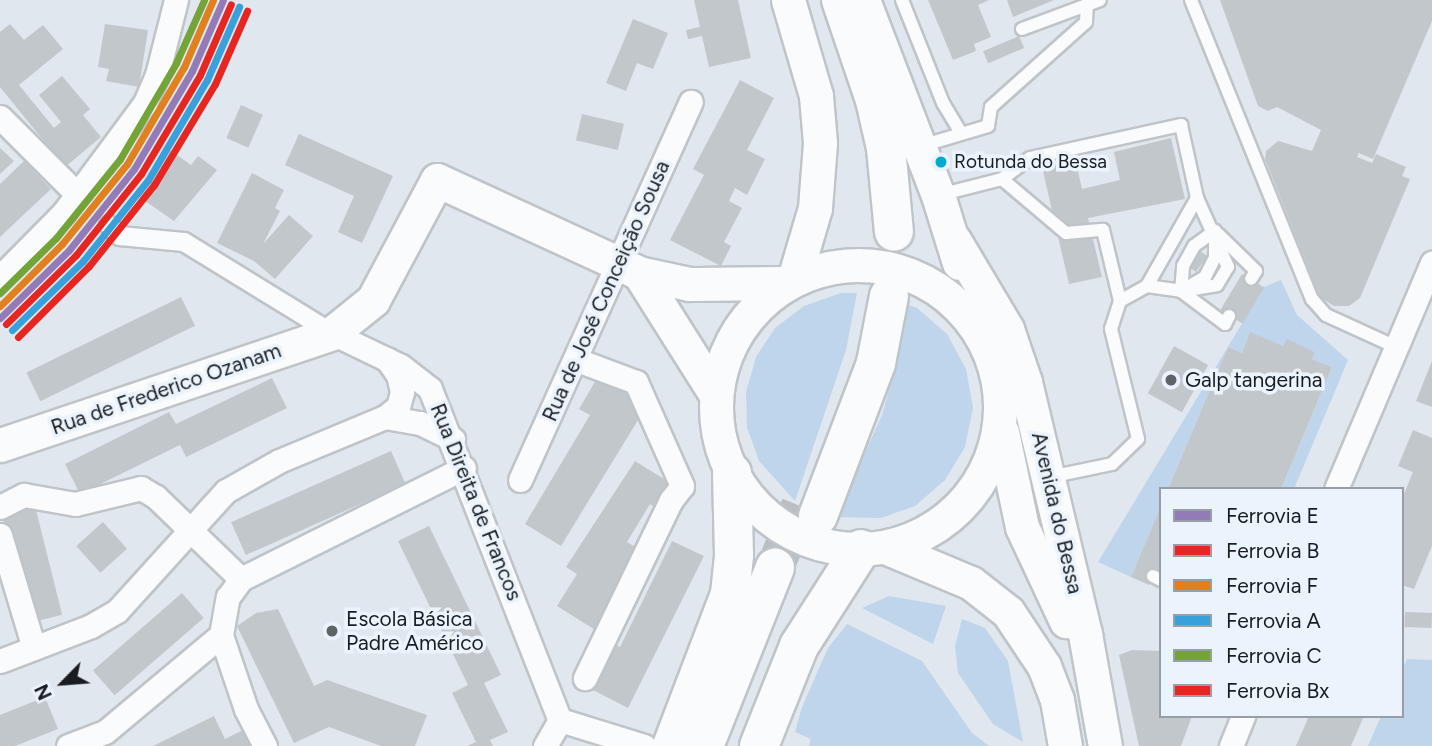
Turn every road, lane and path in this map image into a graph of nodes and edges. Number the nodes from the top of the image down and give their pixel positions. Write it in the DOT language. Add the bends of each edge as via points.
graph roads {
  1 [pos="177,0"];
  2 [pos="788,0"];
  3 [pos="819,0"];
  4 [pos="841,0"];
  5 [pos="863,0"];
  6 [pos="902,0"];
  7 [pos="1100,0"];
  8 [pos="1191,0"];
  9 [pos="1087,5"];
  10 [pos="1022,29"];
  11 [pos="691,102"];
  12 [pos="0,117"];
  13 [pos="961,133"];
  14 [pos="919,146"];
  15 [pos="1002,180"];
  16 [pos="77,194"];
  17 [pos="939,195"];
  18 [pos="1197,198"];
  19 [pos="109,225"];
  20 [pos="1215,231"];
  21 [pos="954,240"];
  22 [pos="1432,263"];
  23 [pos="629,269"];
  24 [pos="0,276"];
  25 [pos="1251,279"];
  26 [pos="790,281"];
  27 [pos="1147,286"];
  28 [pos="1181,291"];
  29 [pos="880,296"];
  30 [pos="1120,300"];
  31 [pos="1229,316"];
  32 [pos="976,322"];
  33 [pos="332,333"];
  34 [pos="1396,347"];
  35 [pos="1017,355"];
  36 [pos="387,359"];
  37 [pos="577,360"];
  38 [pos="716,395"];
  39 [pos="999,408"];
  40 [pos="385,417"];
  41 [pos="453,439"];
  42 [pos="0,445"];
  43 [pos="464,468"];
  44 [pos="732,473"];
  45 [pos="1049,478"];
  46 [pos="520,480"];
  47 [pos="1337,487"];
  48 [pos="0,507"];
  49 [pos="809,511"];
  50 [pos="193,533"];
  51 [pos="0,535"];
  52 [pos="873,548"];
  53 [pos="241,579"];
  54 [pos="220,635"];
  55 [pos="34,648"];
  56 [pos="0,661"];
  57 [pos="585,678"];
  58 [pos="1242,718"];
  59 [pos="560,720"];
  60 [pos="1101,731"];
  61 [pos="68,746"];
  62 [pos="265,746"];
  63 [pos="545,746"];
  64 [pos="644,746"];
  65 [pos="672,746"];
  66 [pos="704,746"];
  67 [pos="725,746"];
  68 [pos="759,746"];
  69 [pos="1065,746"];
  70 [pos="1231,746"];
  1 -- 16 [label="street" via="152,90"];
  2 -- 26 [label="main road" via="816,96 820,143 815,208"];
  3 -- 4 [label="highway" via="862,125 884,232 888,160 876,100"];
  5 -- 14 [label="main road"];
  6 -- 13 [label="lane" via="943,103"];
  7 -- 9 [label="lane"];
  8 -- 34 [label="lane" via="1312,299 1326,315"];
  9 -- 10 [label="lane"];
  9 -- 13 [label="lane" via="1086,22 990,107 988,126"];
  11 -- 23 [label="street, Rua de José Conceição Sousa"];
  12 -- 16 [label="street"];
  13 -- 14 [label="lane"];
  14 -- 17 [label="main road"];
  15 -- 17 [label="lane"];
  15 -- 18 [label="lane" via="1030,158 1181,125"];
  15 -- 30 [label="lane" via="1066,233 1102,230"];
  16 -- 24 [label="street"];
  17 -- 21 [label="main road"];
  18 -- 20 [label="lane"];
  18 -- 27 [label="lane"];
  19 -- 33 [label="street, Rua Direita de Francos" via="120,236 184,242"];
  20 -- 25 [label="lane" via="1256,271"];
  20 -- 28 [label="lane" via="1194,246 1183,266"];
  20 -- 28 [label="lane" via="1215,257 1205,277"];
  21 -- 32 [label="main road"];
  21 -- 35 [label="main road"];
  22 -- 34 [label="street"];
  23 -- 26 [label="main road" via="689,284"];
  23 -- 33 [label="main road" via="437,180 373,300"];
  23 -- 37 [label="street, Rua de José Conceição Sousa"];
  23 -- 38 [label="main road"];
  26 -- 32 [label="main road" via="837,267 878,267 928,283"];
  26 -- 38 [label="main road" via="745,320 721,368"];
  27 -- 28 [label="lane"];
  27 -- 30 [label="lane"];
  28 -- 31 [label="lane" via="1225,324"];
  29 -- 49 [label="highway"];
  30 -- 45 [label="lane" via="1111,329 1138,439 1112,464"];
  32 -- 35 [label="main road"];
  32 -- 39 [label="main road" via="1000,388"];
  33 -- 36 [label="street, Rua Direita de Francos"];
  33 -- 42 [label="main road, Rua de Frederico Ozanam"];
  34 -- 47 [label="street"];
  35 -- 45 [label="main road, Avenida do Bessa"];
  36 -- 40 [label="street" via="402,391 398,407"];
  36 -- 41 [label="street, Rua Direita de Francos" via="430,389"];
  37 -- 46 [label="street, Rua de José Conceição Sousa"];
  37 -- 57 [label="street" via="636,382 682,486 671,500"];
  38 -- 44 [label="main road" via="719,435"];
  39 -- 52 [label="main road" via="989,462 958,508 912,539"];
  39 -- 60 [label="main road, Avenida do Bessa" via="1019,518 1062,610"];
  40 -- 41 [label="street" via="420,423"];
  40 -- 50 [label="street" via="324,439 226,491"];
  41 -- 43 [label="street, Rua Direita de Francos"];
  43 -- 53 [label="street"];
  43 -- 59 [label="street, Rua Direita de Francos"];
  44 -- 52 [label="main road" via="764,514 786,530 809,541"];
  44 -- 65 [label="highway" via="730,594"];
  45 -- 60 [label="main road, Avenida do Bessa"];
  48 -- 50 [label="street" via="24,495 75,505 141,488"];
  50 -- 53 [label="street"];
  50 -- 55 [label="street" via="117,611"];
  51 -- 55 [label="street"];
  52 -- 68 [label="highway" via="799,646"];
  52 -- 69 [label="main road" via="971,583 1007,612 1044,666 1057,700"];
  53 -- 54 [label="street" via="229,597"];
  54 -- 61 [label="street" via="105,732"];
  54 -- 62 [label="street" via="246,709"];
  55 -- 56 [label="street"];
  58 -- 70 [label="street"];
  59 -- 63 [label="street"];
  59 -- 64 [label="street"];
  66 -- 67 [label="highway" via="784,572"];
}
